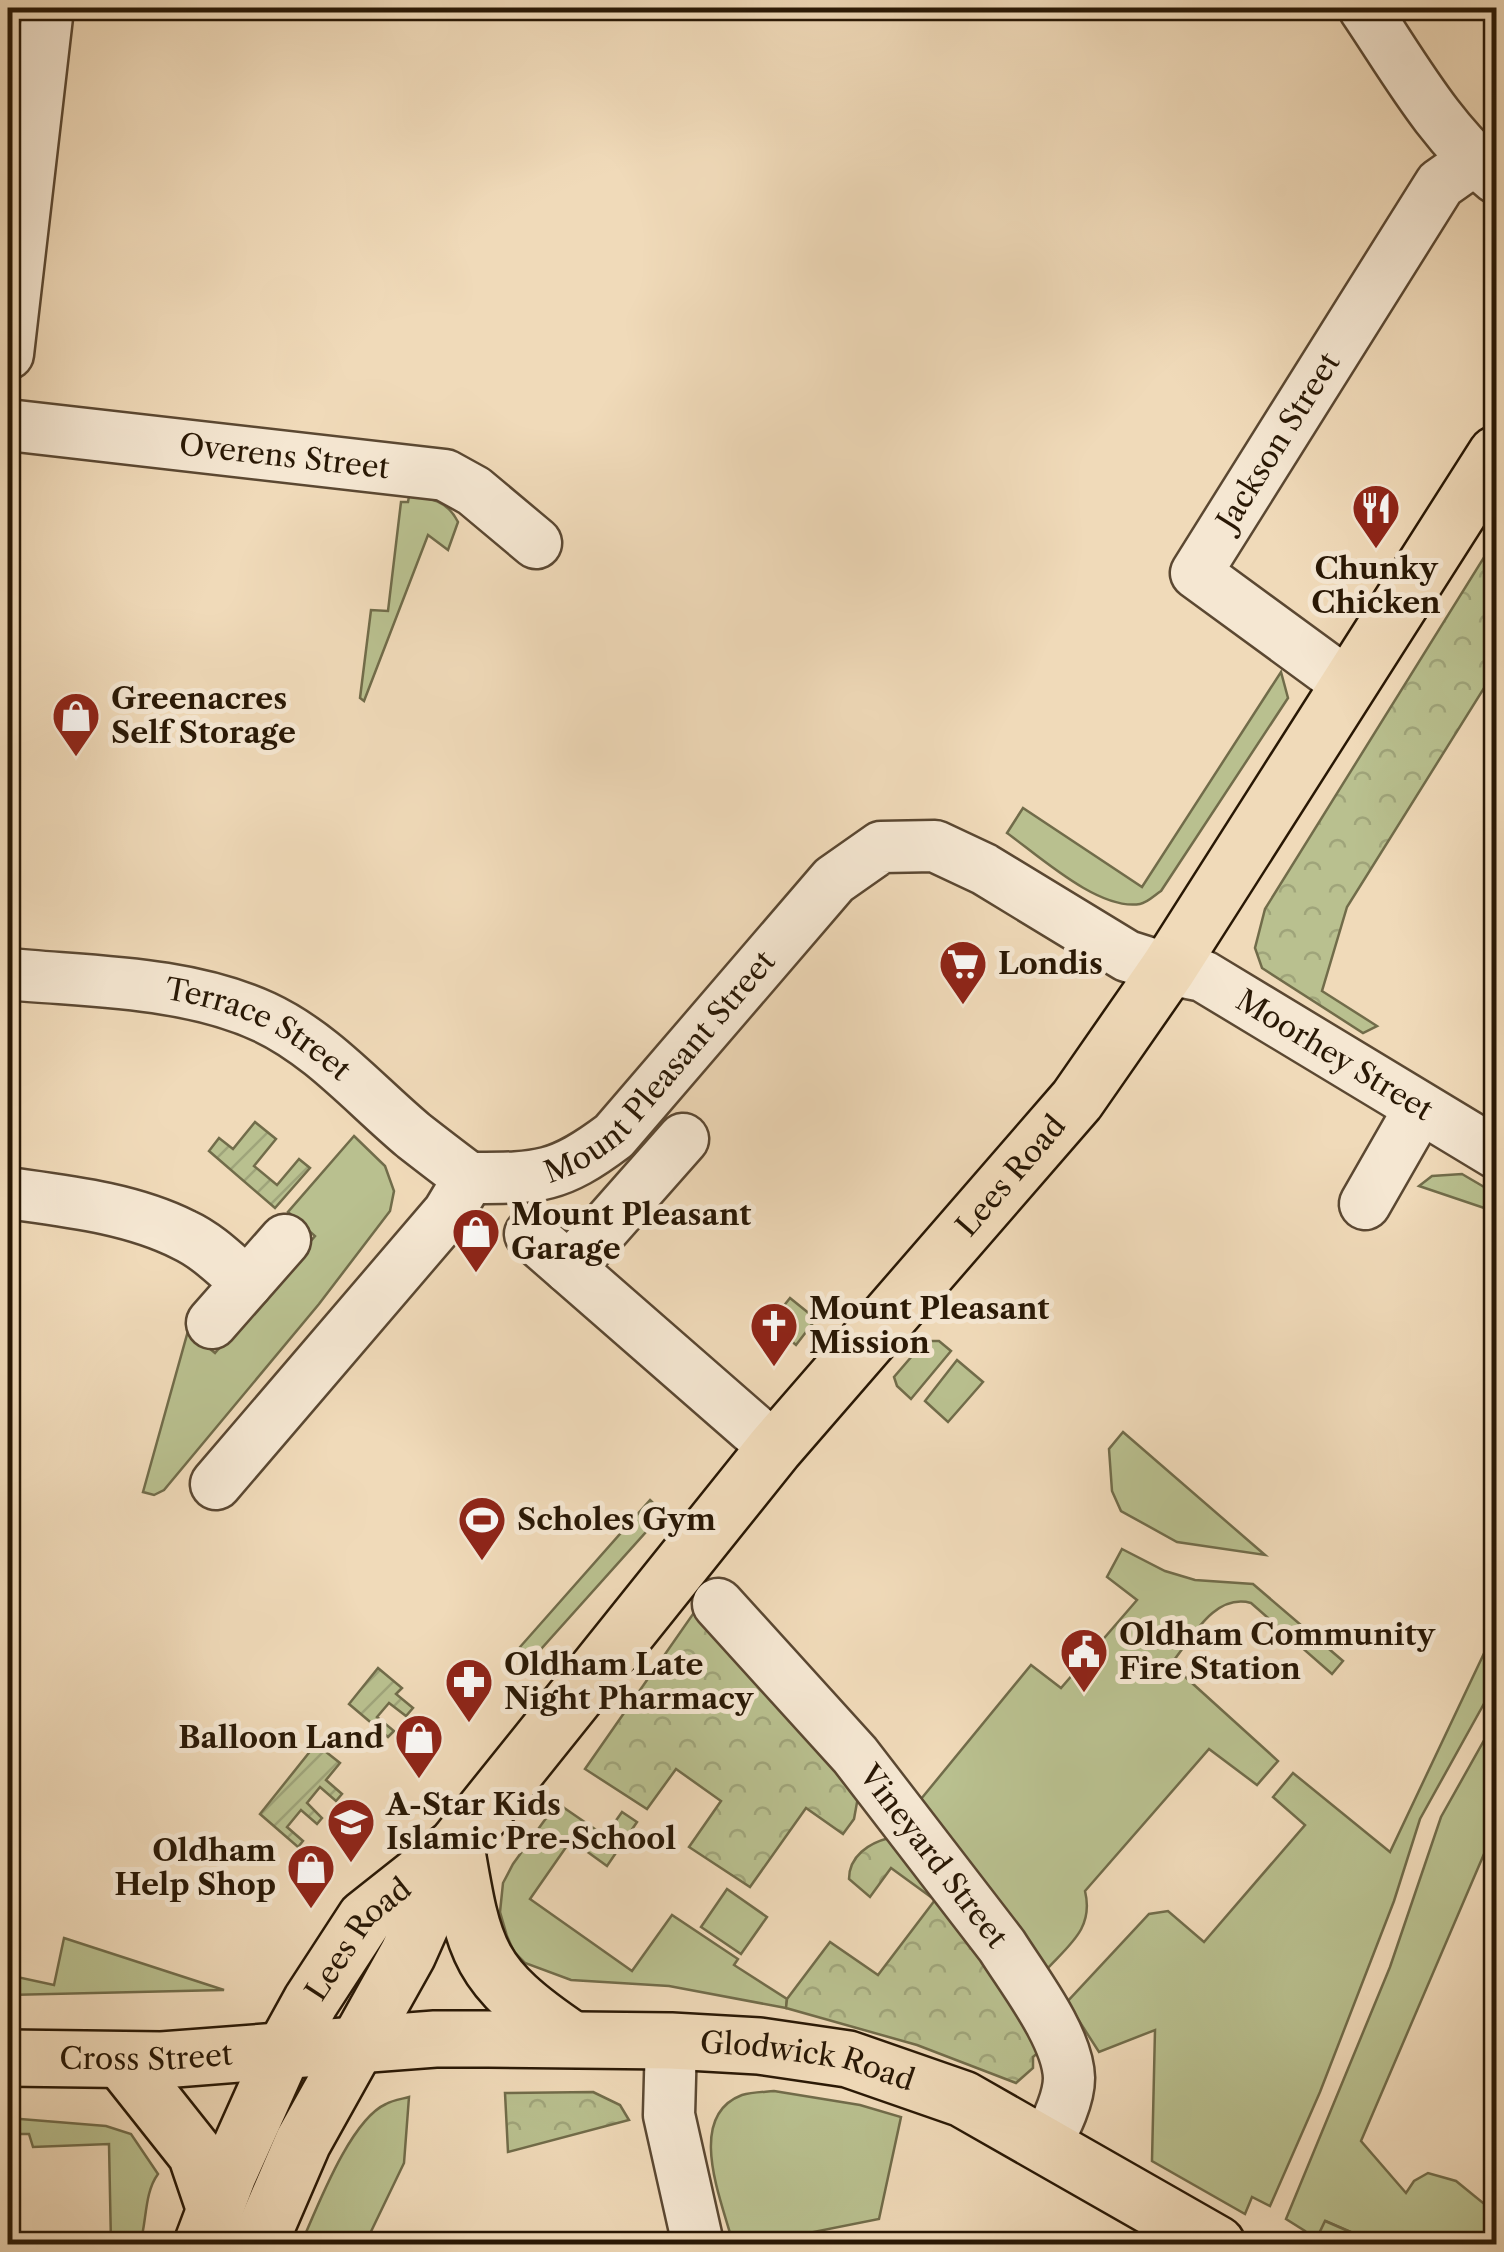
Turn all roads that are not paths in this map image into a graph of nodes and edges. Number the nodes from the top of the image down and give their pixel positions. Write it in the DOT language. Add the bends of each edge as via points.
graph roads {
  1 [pos="48,8"];
  2 [pos="1364,8"];
  3 [pos="1485,169"];
  4 [pos="8,354"];
  5 [pos="8,425"];
  6 [pos="1496,454"];
  7 [pos="536,543"];
  8 [pos="1349,684"];
  9 [pos="1168,970"];
  10 [pos="8,974"];
  11 [pos="1420,1108"];
  12 [pos="684,1140"];
  13 [pos="1496,1152"];
  14 [pos="468,1178"];
  15 [pos="8,1193"];
  16 [pos="1365,1204"];
  17 [pos="530,1234"];
  18 [pos="286,1240"];
  19 [pos="569,1268"];
  20 [pos="247,1283"];
  21 [pos="212,1323"];
  22 [pos="775,1448"];
  23 [pos="216,1484"];
  24 [pos="718,1604"];
  25 [pos="456,1846"];
  26 [pos="572,2039"];
  27 [pos="671,2041"];
  28 [pos="358,2046"];
  29 [pos="284,2050"];
  30 [pos="8,2058"];
  31 [pos="123,2062"];
  32 [pos="1046,2144"];
  33 [pos="209,2227"];
  34 [pos="259,2244"];
  35 [pos="698,2244"];
  36 [pos="1216,2244"];
  1 -- 4 [label="street"];
  2 -- 3 [label="street" via="1430,107"];
  3 -- 8 [label="street, Jackson Street" via="1440,184 1196,572"];
  5 -- 7 [label="street, Overens Street" via="445,475"];
  6 -- 8 [label="main road, Lees Road"];
  8 -- 9 [label="main road, Lees Road"];
  9 -- 11 [label="street, Moorhey Street" via="1203,976"];
  9 -- 14 [label="street, Mount Pleasant Street" via="1112,949 984,868 935,846 881,847 834,880 614,1136 556,1172"];
  9 -- 22 [label="main road, Lees Road" via="1077,1100"];
  10 -- 14 [label="street, Terrace Street" via="193,995 267,1018 312,1047"];
  11 -- 13 [label="street, Moorhey Street"];
  11 -- 16 [label="street"];
  12 -- 19 [label="street"];
  14 -- 23 [label="street" via="448,1214"];
  15 -- 20 [label="street" via="146,1220 205,1247"];
  17 -- 19 [label="street"];
  18 -- 20 [label="street"];
  19 -- 22 [label="street"];
  20 -- 21 [label="street"];
  22 -- 25 [label="main road, Lees Road"];
  24 -- 32 [label="street, Vineyard Street" via="855,1754 1022,1978 1065,2051 1069,2081"];
  25 -- 26 [label="main road" via="469,1924 487,1967 529,2011"];
  25 -- 28 [label="main road, Lees Road"];
  25 -- 29 [label="main road, Lees Road" via="365,1918"];
  26 -- 27 [label="main road, Glodwick Road"];
  26 -- 28 [label="main road, Glodwick Road"];
  27 -- 32 [label="main road, Glodwick Road" via="848,2059 963,2099"];
  27 -- 35 [label="street" via="669,2115"];
  28 -- 29 [label="main road, Lees Road"];
  28 -- 34 [label="main road, Lees Road" via="303,2142"];
  29 -- 31 [label="main road, Cross Street"];
  29 -- 33 [label="main road, Lees Road"];
  30 -- 31 [label="main road, Cross Street"];
  31 -- 33 [label="main road" via="196,2154"];
  32 -- 36 [label="main road, Glodwick Road"];
}
